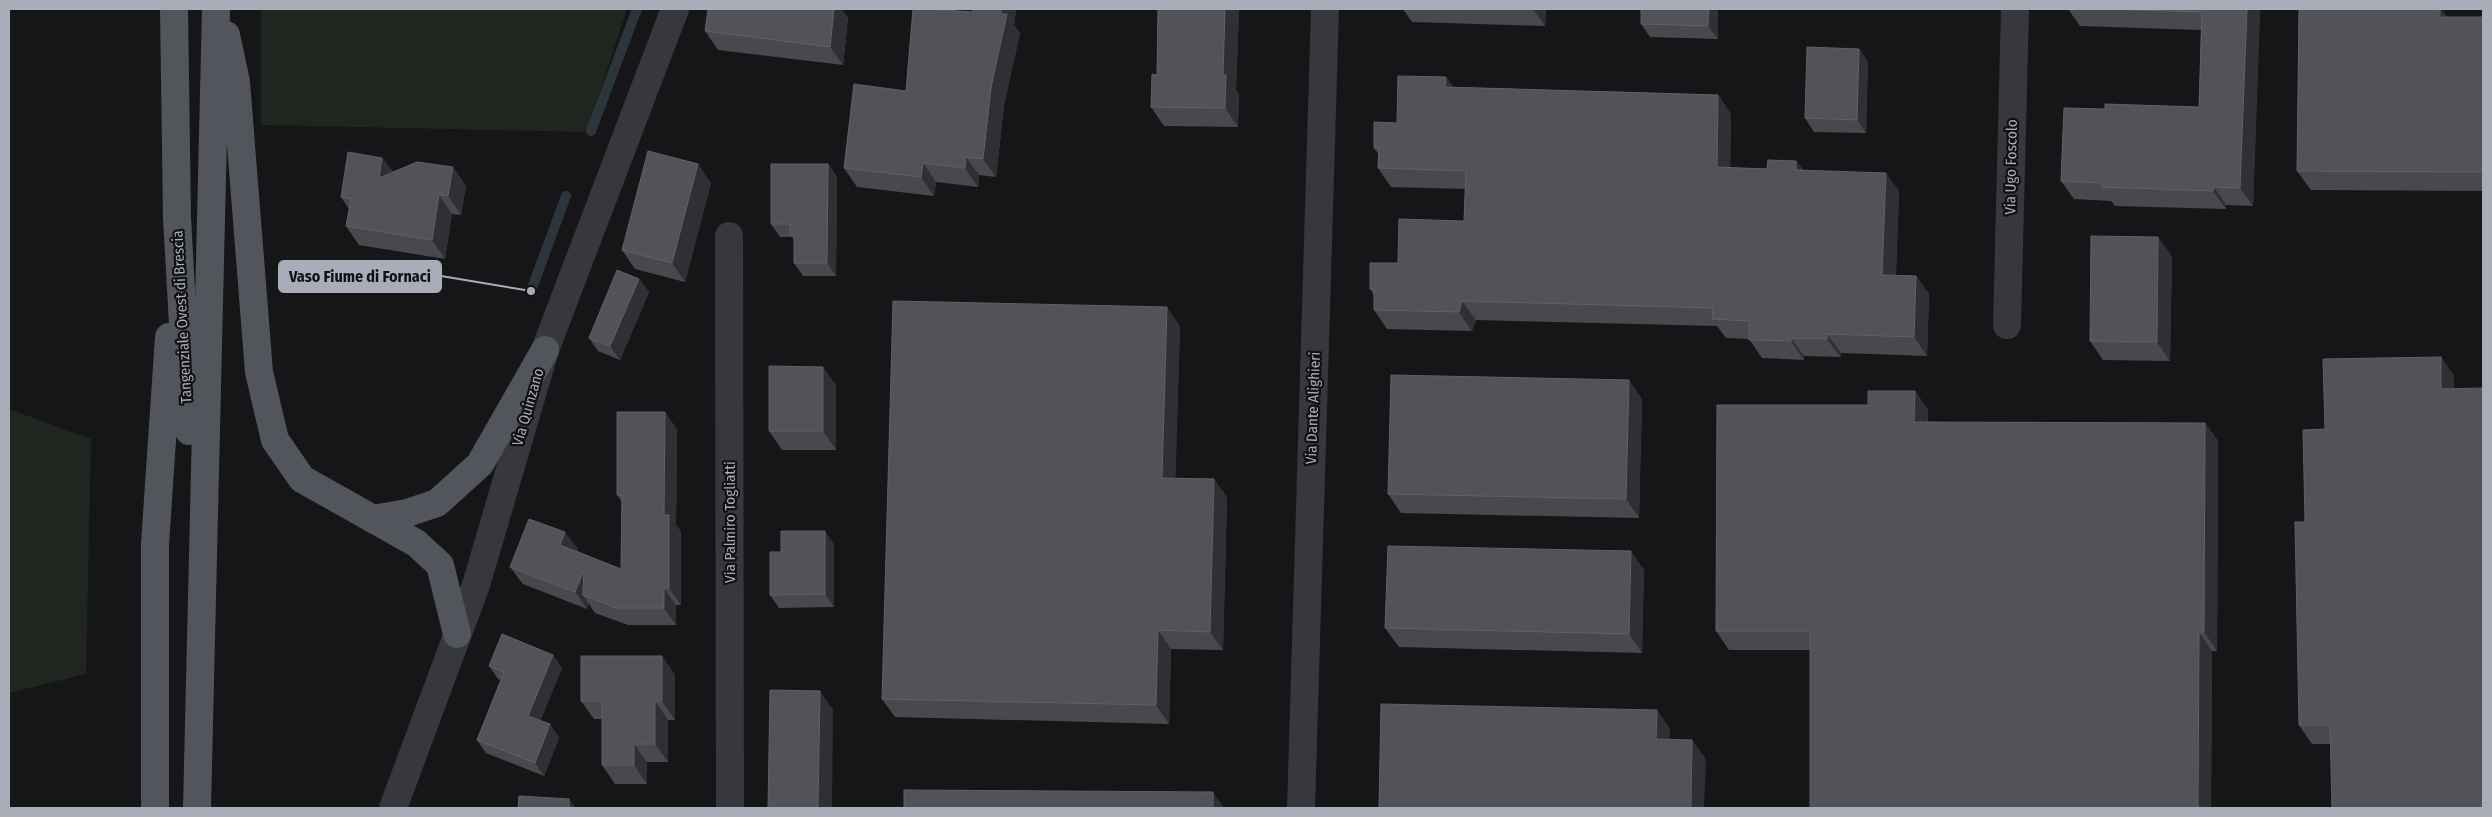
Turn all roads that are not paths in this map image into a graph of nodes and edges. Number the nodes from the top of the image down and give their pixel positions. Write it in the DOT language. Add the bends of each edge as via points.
graph roads {
  1 [pos="174,9"];
  2 [pos="216,9"];
  3 [pos="220,9"];
  4 [pos="675,9"];
  5 [pos="1325,9"];
  6 [pos="2015,9"];
  7 [pos="177,218"];
  8 [pos="729,236"];
  9 [pos="2007,325"];
  10 [pos="545,350"];
  11 [pos="373,519"];
  12 [pos="200,625"];
  13 [pos="457,634"];
  14 [pos="154,808"];
  15 [pos="197,808"];
  16 [pos="393,808"];
  17 [pos="730,808"];
  18 [pos="1301,808"];
  1 -- 7 [label="main road, Tangenziale Ovest di Brescia"];
  2 -- 12 [label="main road, Tangenziale Ovest di Brescia"];
  3 -- 11 [label="main road" via="236,82 259,372 275,440 302,479"];
  4 -- 10 [label="street, Via Quinzano"];
  5 -- 18 [label="street, Via Dante Alighieri"];
  6 -- 9 [label="street, Via Ugo Foscolo"];
  7 -- 12 [label="main road, Tangenziale Ovest di Brescia"];
  7 -- 14 [label="main road" via="155,544"];
  8 -- 17 [label="street, Via Palmiro Togliatti"];
  10 -- 11 [label="main road" via="480,464 436,503 407,513"];
  10 -- 13 [label="street, Via Quinzano" via="476,585"];
  11 -- 13 [label="main road" via="416,543 440,566"];
  12 -- 15 [label="main road, Tangenziale Ovest di Brescia"];
  13 -- 16 [label="street, Via Quinzano"];
}
